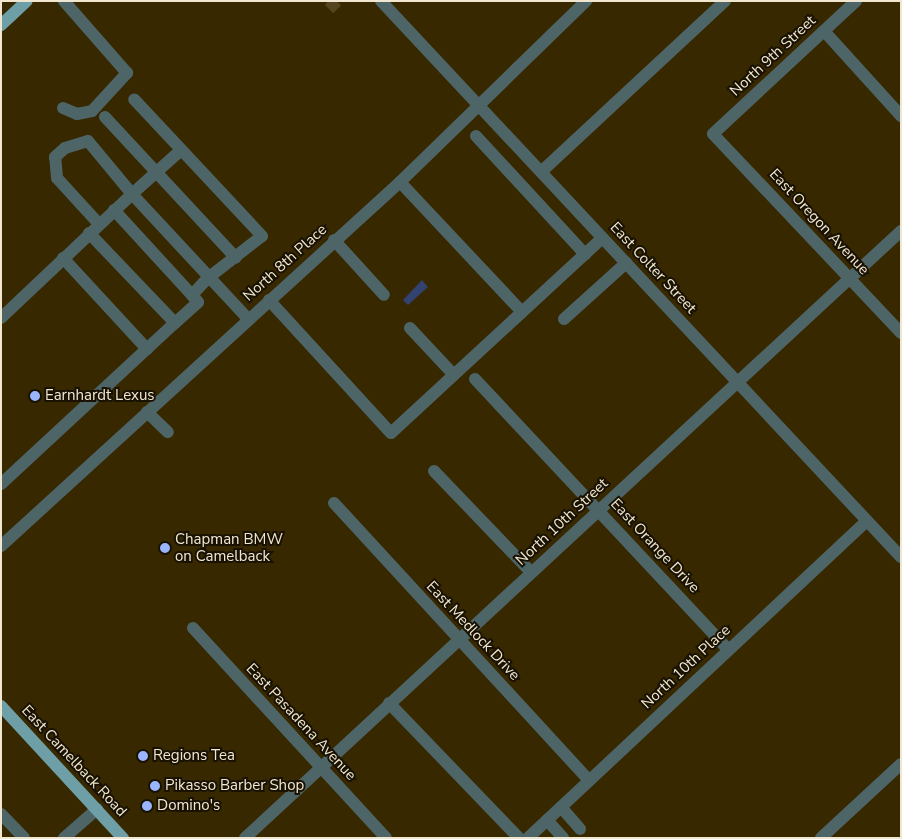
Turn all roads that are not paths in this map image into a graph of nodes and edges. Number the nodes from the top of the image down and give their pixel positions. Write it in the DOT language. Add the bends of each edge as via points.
graph roads {
  1 [pos="27,1"];
  2 [pos="64,1"];
  3 [pos="381,1"];
  4 [pos="586,1"];
  5 [pos="725,1"];
  6 [pos="856,1"];
  7 [pos="1,25"];
  8 [pos="824,31"];
  9 [pos="134,99"];
  10 [pos="477,104"];
  11 [pos="63,108"];
  12 [pos="901,116"];
  13 [pos="105,117"];
  14 [pos="713,134"];
  15 [pos="476,136"];
  16 [pos="181,150"];
  17 [pos="525,155"];
  18 [pos="508,171"];
  19 [pos="157,172"];
  20 [pos="541,172"];
  21 [pos="400,182"];
  22 [pos="132,194"];
  23 [pos="114,210"];
  24 [pos="94,229"];
  25 [pos="901,230"];
  26 [pos="602,238"];
  27 [pos="334,240"];
  28 [pos="585,254"];
  29 [pos="63,258"];
  30 [pos="236,258"];
  31 [pos="626,263"];
  32 [pos="208,278"];
  33 [pos="850,278"];
  34 [pos="192,295"];
  35 [pos="384,295"];
  36 [pos="269,300"];
  37 [pos="522,312"];
  38 [pos="1,318"];
  39 [pos="248,319"];
  40 [pos="564,319"];
  41 [pos="176,323"];
  42 [pos="410,328"];
  43 [pos="901,333"];
  44 [pos="147,349"];
  45 [pos="454,375"];
  46 [pos="475,378"];
  47 [pos="738,382"];
  48 [pos="146,412"];
  49 [pos="168,432"];
  50 [pos="434,472"];
  51 [pos="1,484"];
  52 [pos="334,503"];
  53 [pos="599,510"];
  54 [pos="867,521"];
  55 [pos="3,539"];
  56 [pos="901,557"];
  57 [pos="531,572"];
  58 [pos="193,628"];
  59 [pos="459,639"];
  60 [pos="728,649"];
  61 [pos="389,703"];
  62 [pos="1,706"];
  63 [pos="901,764"];
  64 [pos="321,766"];
  65 [pos="589,780"];
  66 [pos="561,807"];
  67 [pos="97,809"];
  68 [pos="1,814"];
  69 [pos="547,820"];
  70 [pos="580,829"];
  71 [pos="24,838"];
  72 [pos="64,838"];
  73 [pos="123,838"];
  74 [pos="245,838"];
  75 [pos="386,838"];
  76 [pos="519,838"];
  77 [pos="528,838"];
  78 [pos="563,838"];
  79 [pos="821,838"];
  1 -- 7 [label="main road"];
  2 -- 11 [label="street" via="128,73 92,111 77,114"];
  3 -- 10 [label="street, East Colter Street"];
  4 -- 10 [label="street, North 8th Place"];
  5 -- 20 [label="street"];
  6 -- 8 [label="street, North 9th Street"];
  8 -- 12 [label="street"];
  8 -- 14 [label="street, North 9th Street"];
  9 -- 16 [label="street"];
  10 -- 17 [label="street, East Colter Street"];
  10 -- 21 [label="street, North 8th Place"];
  13 -- 19 [label="street"];
  14 -- 33 [label="street, East Oregon Avenue"];
  15 -- 18 [label="street"];
  16 -- 19 [label="street"];
  16 -- 30 [label="street" via="262,236"];
  17 -- 18 [label="street"];
  17 -- 20 [label="street, East Colter Street"];
  18 -- 28 [label="street"];
  19 -- 22 [label="street"];
  19 -- 30 [label="street"];
  20 -- 26 [label="street, East Colter Street"];
  21 -- 27 [label="street, North 8th Place"];
  21 -- 37 [label="street"];
  22 -- 23 [label="street"];
  22 -- 24 [label="street" via="88,141 65,148 55,158 57,178"];
  22 -- 32 [label="street"];
  23 -- 24 [label="street"];
  23 -- 34 [label="street"];
  24 -- 29 [label="street"];
  24 -- 41 [label="street"];
  25 -- 33 [label="street, North 10th Street"];
  26 -- 28 [label="street"];
  26 -- 31 [label="street, East Colter Street"];
  27 -- 35 [label="street"];
  27 -- 36 [label="street, North 8th Place"];
  28 -- 37 [label="street"];
  29 -- 38 [label="street"];
  29 -- 44 [label="street"];
  30 -- 32 [label="street"];
  31 -- 40 [label="street"];
  31 -- 47 [label="street, East Colter Street"];
  32 -- 34 [label="street"];
  32 -- 39 [label="street"];
  33 -- 43 [label="street, East Oregon Avenue"];
  33 -- 47 [label="street, North 10th Street"];
  34 -- 41 [label="street" via="198,302"];
  36 -- 39 [label="street, North 8th Place"];
  36 -- 45 [label="street" via="391,433"];
  37 -- 45 [label="street"];
  39 -- 48 [label="street, North 8th Place"];
  41 -- 44 [label="street"];
  42 -- 45 [label="street"];
  44 -- 51 [label="street"];
  46 -- 53 [label="street, East Orange Drive"];
  47 -- 53 [label="street, North 10th Street"];
  47 -- 54 [label="street, East Colter Street"];
  48 -- 49 [label="street"];
  48 -- 55 [label="street, North 8th Place"];
  50 -- 57 [label="street"];
  52 -- 59 [label="street, East Medlock Drive"];
  53 -- 57 [label="street, North 10th Street"];
  53 -- 60 [label="street, East Orange Drive"];
  54 -- 56 [label="street, East Colter Street"];
  54 -- 60 [label="street, North 10th Place"];
  57 -- 59 [label="street, North 10th Street"];
  58 -- 64 [label="street, East Pasadena Avenue"];
  59 -- 61 [label="street, North 10th Street"];
  59 -- 65 [label="street, East Medlock Drive"];
  60 -- 65 [label="street, North 10th Place"];
  61 -- 64 [label="street, North 10th Street"];
  61 -- 76 [label="street"];
  62 -- 67 [label="main road, East Camelback Road"];
  63 -- 79 [label="street"];
  64 -- 74 [label="street, North 10th Street"];
  64 -- 75 [label="street, East Pasadena Avenue"];
  65 -- 66 [label="street, North 10th Place"];
  66 -- 69 [label="street, North 10th Place"];
  66 -- 70 [label="street"];
  67 -- 72 [label="street"];
  67 -- 73 [label="main road, East Camelback Road"];
  68 -- 71 [label="street"];
  69 -- 77 [label="street, North 10th Place"];
  69 -- 78 [label="street"];
}
